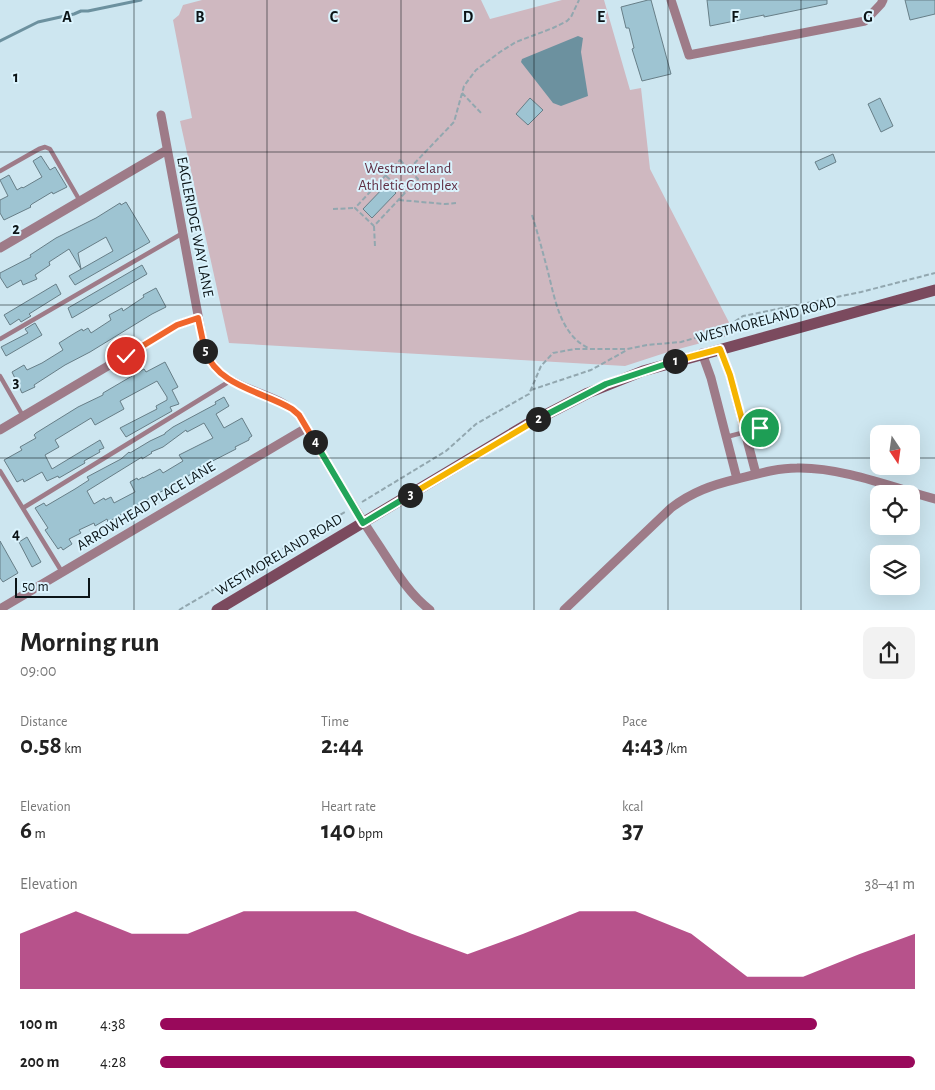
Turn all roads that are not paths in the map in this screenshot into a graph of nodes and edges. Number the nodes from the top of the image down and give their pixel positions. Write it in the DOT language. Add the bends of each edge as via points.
graph roads {
  1 [pos="671,0"];
  2 [pos="882,0"];
  3 [pos="161,115"];
  4 [pos="167,150"];
  5 [pos="0,171"];
  6 [pos="80,201"];
  7 [pos="182,233"];
  8 [pos="0,248"];
  9 [pos="935,290"];
  10 [pos="198,318"];
  11 [pos="0,339"];
  12 [pos="720,349"];
  13 [pos="702,353"];
  14 [pos="0,376"];
  15 [pos="230,381"];
  16 [pos="23,416"];
  17 [pos="306,428"];
  18 [pos="760,428"];
  19 [pos="0,430"];
  20 [pos="745,431"];
  21 [pos="726,437"];
  22 [pos="0,470"];
  23 [pos="756,474"];
  24 [pos="737,479"];
  25 [pos="935,499"];
  26 [pos="23,508"];
  27 [pos="363,523"];
  28 [pos="62,572"];
  29 [pos="0,608"];
  30 [pos="217,610"];
  31 [pos="430,610"];
  32 [pos="564,610"];
  1 -- 2 [label="street" via="689,55 865,21"];
  3 -- 4 [label="street, EAGLERIDGE WAY LANE"];
  4 -- 6 [label="street"];
  4 -- 7 [label="street, EAGLERIDGE WAY LANE"];
  5 -- 6 [label="lane" via="39,149 50,149"];
  6 -- 8 [label="street"];
  7 -- 10 [label="street, EAGLERIDGE WAY LANE"];
  7 -- 11 [label="lane"];
  9 -- 12 [label="street, WESTMORELAND ROAD"];
  10 -- 15 [label="street, EAGLERIDGE WAY LANE" via="205,352 216,370"];
  10 -- 16 [label="street" via="177,325"];
  12 -- 13 [label="street, WESTMORELAND ROAD"];
  12 -- 20 [label="street"];
  13 -- 21 [label="street"];
  13 -- 27 [label="street, WESTMORELAND ROAD" via="625,377 568,402"];
  14 -- 16 [label="lane"];
  15 -- 17 [label="street, EAGLERIDGE WAY LANE" via="292,409"];
  15 -- 26 [label="lane"];
  16 -- 19 [label="street"];
  17 -- 27 [label="street, EAGLERIDGE WAY LANE"];
  17 -- 28 [label="street, ARROWHEAD PLACE LANE"];
  18 -- 20 [label="lane"];
  20 -- 21 [label="lane"];
  20 -- 23 [label="street"];
  21 -- 24 [label="street"];
  22 -- 26 [label="lane"];
  23 -- 24 [label="street"];
  23 -- 25 [label="street" via="785,468 822,469"];
  24 -- 32 [label="street" via="699,490 675,504"];
  26 -- 28 [label="lane"];
  27 -- 30 [label="street, WESTMORELAND ROAD"];
  27 -- 31 [label="street, EAGLERIDGE WAY LANE" via="409,591"];
  28 -- 29 [label="street, ARROWHEAD PLACE LANE"];
}
